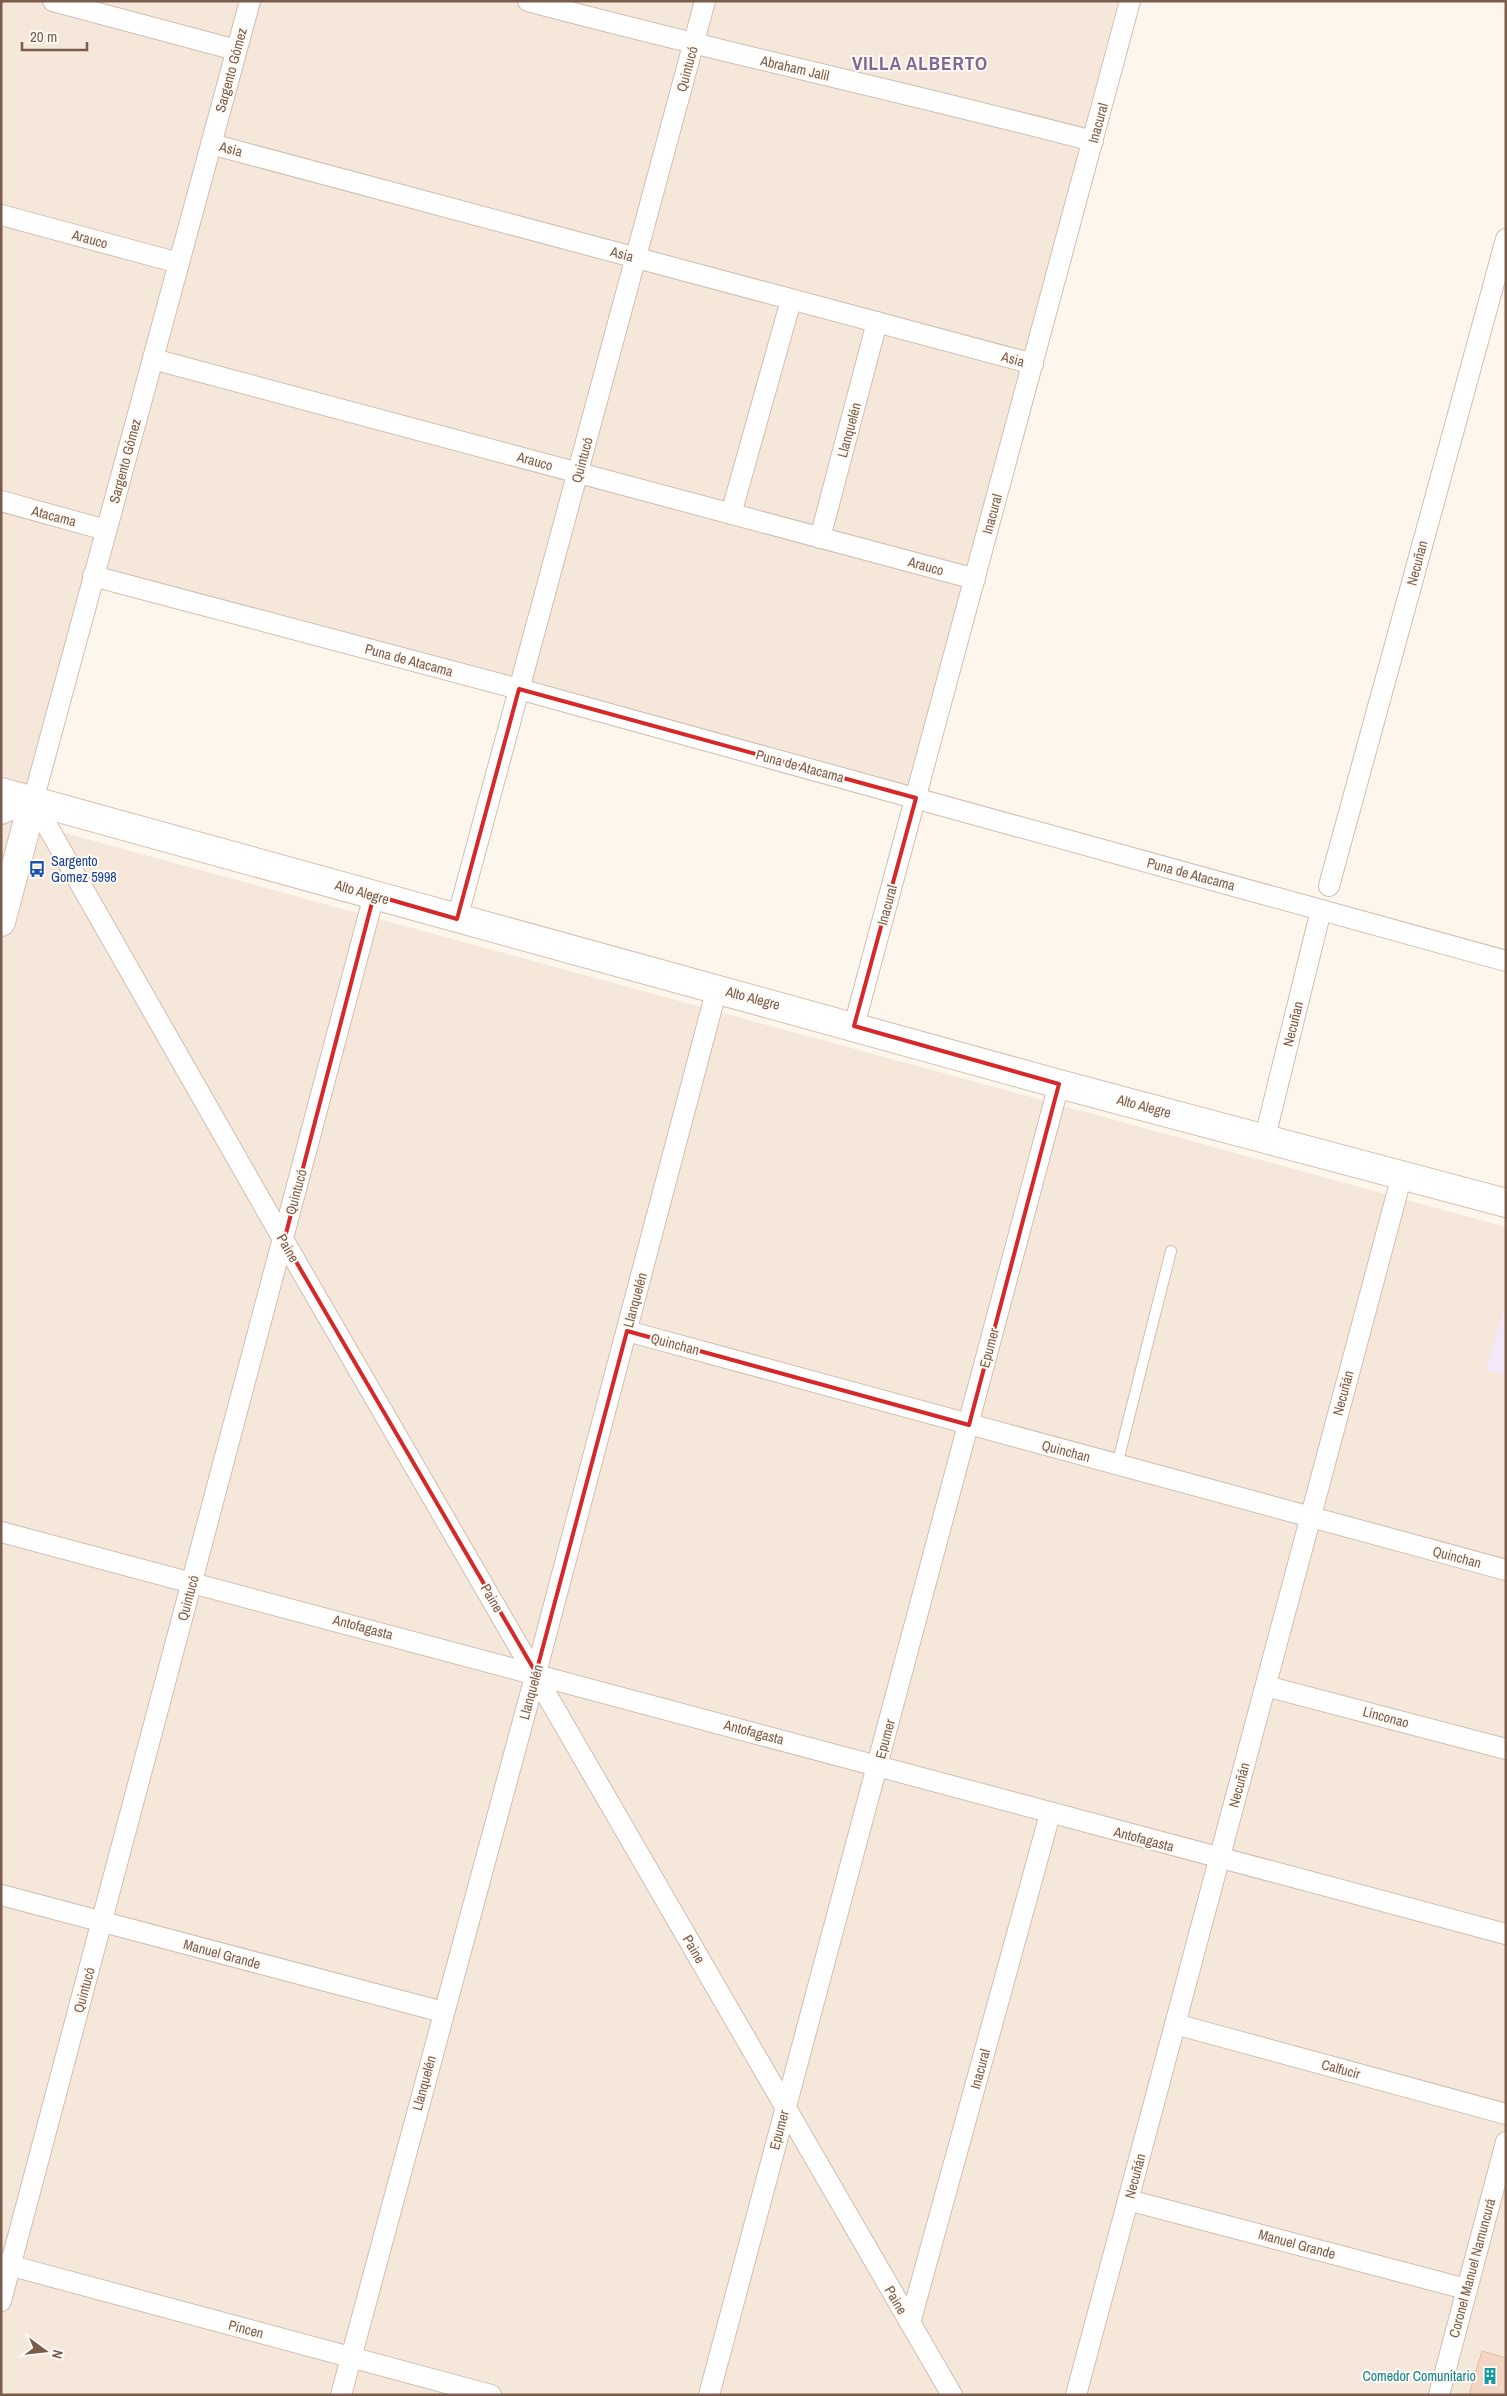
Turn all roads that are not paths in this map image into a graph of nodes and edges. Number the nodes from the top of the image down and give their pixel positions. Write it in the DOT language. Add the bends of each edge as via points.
graph roads {
  1 [pos="53,1"];
  2 [pos="250,1"];
  3 [pos="528,1"];
  4 [pos="705,1"];
  5 [pos="1130,1"];
  6 [pos="96,7"];
  7 [pos="693,45"];
  8 [pos="236,50"];
  9 [pos="1093,141"];
  10 [pos="211,144"];
  11 [pos="1,215"];
  12 [pos="1506,239"];
  13 [pos="636,258"];
  14 [pos="179,263"];
  15 [pos="792,300"];
  16 [pos="877,322"];
  17 [pos="153,359"];
  18 [pos="1033,364"];
  19 [pos="578,473"];
  20 [pos="1,502"];
  21 [pos="731,514"];
  22 [pos="106,530"];
  23 [pos="820,538"];
  24 [pos="93,576"];
  25 [pos="975,579"];
  26 [pos="519,689"];
  27 [pos="1,792"];
  28 [pos="916,798"];
  29 [pos="33,801"];
  30 [pos="1,814"];
  31 [pos="1329,886"];
  32 [pos="374,896"];
  33 [pos="1321,910"];
  34 [pos="457,919"];
  35 [pos="1,922"];
  36 [pos="1506,961"];
  37 [pos="717,988"];
  38 [pos="854,1026"];
  39 [pos="1059,1084"];
  40 [pos="1265,1137"];
  41 [pos="1402,1175"];
  42 [pos="1506,1203"];
  43 [pos="284,1241"];
  44 [pos="1171,1251"];
  45 [pos="627,1331"];
  46 [pos="969,1425"];
  47 [pos="1117,1465"];
  48 [pos="1309,1517"];
  49 [pos="1,1532"];
  50 [pos="1506,1570"];
  51 [pos="192,1582"];
  52 [pos="536,1673"];
  53 [pos="1266,1686"];
  54 [pos="1506,1749"];
  55 [pos="878,1765"];
  56 [pos="1050,1814"];
  57 [pos="1218,1858"];
  58 [pos="1,1895"];
  59 [pos="102,1922"];
  60 [pos="1506,1934"];
  61 [pos="443,2012"];
  62 [pos="1175,2024"];
  63 [pos="785,2108"];
  64 [pos="1506,2114"];
  65 [pos="1506,2142"];
  66 [pos="1128,2200"];
  67 [pos="6,2264"];
  68 [pos="1466,2289"];
  69 [pos="1,2301"];
  70 [pos="910,2323"];
  71 [pos="351,2358"];
  72 [pos="341,2395"];
  73 [pos="490,2395"];
  74 [pos="709,2395"];
  75 [pos="952,2395"];
  76 [pos="1076,2395"];
  77 [pos="1439,2395"];
  1 -- 6 [label="street"];
  2 -- 8 [label="street, Sargento Gómez"];
  3 -- 7 [label="street, Abraham Jalil"];
  4 -- 7 [label="street, Quintucó"];
  5 -- 9 [label="street, Inacural"];
  6 -- 8 [label="street"];
  7 -- 9 [label="street, Abraham Jalil"];
  7 -- 13 [label="street, Quintucó"];
  8 -- 10 [label="street, Sargento Gómez"];
  9 -- 18 [label="street, Inacural"];
  10 -- 13 [label="street, Asia"];
  10 -- 14 [label="street, Sargento Gómez"];
  11 -- 14 [label="street, Arauco"];
  12 -- 31 [label="street, Necuñan"];
  13 -- 15 [label="street, Asia"];
  13 -- 19 [label="street, Quintucó"];
  14 -- 17 [label="street, Sargento Gómez"];
  15 -- 16 [label="street, Asia"];
  15 -- 21 [label="street"];
  16 -- 18 [label="street, Asia"];
  16 -- 23 [label="street, Llanquelén"];
  17 -- 19 [label="street, Arauco"];
  17 -- 22 [label="street, Sargento Gómez"];
  18 -- 25 [label="street, Inacural"];
  19 -- 21 [label="street, Arauco"];
  19 -- 26 [label="street, Quintucó"];
  20 -- 22 [label="street, Atacama"];
  21 -- 23 [label="street, Arauco"];
  22 -- 24 [label="street, Sargento Gómez"];
  23 -- 25 [label="street, Arauco"];
  24 -- 26 [label="street, Puna de Atacama"];
  24 -- 29 [label="street, Sargento Gómez"];
  25 -- 28 [label="street, Inacural"];
  26 -- 28 [label="street, Puna de Atacama"];
  26 -- 34 [label="street, Quintucó"];
  27 -- 29 [label="main road, Alto Alegre"];
  28 -- 33 [label="street, Puna de Atacama"];
  28 -- 38 [label="street, Inacural"];
  29 -- 30 [label="street"];
  29 -- 32 [label="main road, Alto Alegre"];
  29 -- 35 [label="main road, Sargento Gómez"];
  29 -- 43 [label="street, Paine"];
  32 -- 34 [label="main road, Alto Alegre"];
  32 -- 43 [label="street, Quintucó"];
  33 -- 36 [label="street, Puna de Atacama"];
  33 -- 40 [label="street, Necuñan"];
  34 -- 37 [label="main road, Alto Alegre"];
  37 -- 38 [label="main road, Alto Alegre"];
  37 -- 45 [label="street, Llanquelén"];
  38 -- 39 [label="main road, Alto Alegre"];
  39 -- 40 [label="main road, Alto Alegre"];
  39 -- 46 [label="street, Epumer"];
  40 -- 41 [label="main road, Alto Alegre"];
  41 -- 42 [label="main road, Alto Alegre"];
  41 -- 48 [label="street, Necuñán"];
  43 -- 51 [label="street, Quintucó"];
  43 -- 52 [label="street, Paine"];
  44 -- 47 [label="lane"];
  45 -- 46 [label="street, Quinchan"];
  45 -- 52 [label="street, Llanquelén"];
  46 -- 47 [label="street, Quinchan"];
  46 -- 55 [label="street, Epumer"];
  47 -- 48 [label="street, Quinchan"];
  48 -- 50 [label="street, Quinchan"];
  48 -- 53 [label="street, Necuñán"];
  49 -- 51 [label="street, Antofagasta"];
  51 -- 52 [label="street, Antofagasta"];
  51 -- 59 [label="street, Quintucó"];
  52 -- 55 [label="street, Antofagasta"];
  52 -- 61 [label="street, Llanquelén"];
  52 -- 63 [label="street, Paine"];
  53 -- 54 [label="street, Linconao"];
  53 -- 57 [label="street, Necuñán"];
  55 -- 56 [label="street, Antofagasta"];
  55 -- 63 [label="street, Epumer"];
  56 -- 57 [label="street, Antofagasta"];
  56 -- 70 [label="street, Inacural"];
  57 -- 60 [label="street, Antofagasta"];
  57 -- 62 [label="street, Necuñán"];
  58 -- 59 [label="street, Manuel Grande"];
  59 -- 61 [label="street, Manuel Grande"];
  59 -- 67 [label="street, Quintucó"];
  61 -- 71 [label="street, Llanquelén"];
  62 -- 64 [label="street, Calfucir"];
  62 -- 66 [label="street, Necuñán"];
  63 -- 70 [label="street, Paine"];
  63 -- 74 [label="street, Epumer"];
  65 -- 68 [label="street, Coronel Manuel Namuncurá"];
  66 -- 68 [label="street, Manuel Grande"];
  66 -- 76 [label="street, Necuñán"];
  67 -- 69 [label="street, Quintucó"];
  67 -- 71 [label="street, Pincen"];
  68 -- 77 [label="street, Coronel Manuel Namuncurá"];
  70 -- 75 [label="street, Paine"];
  71 -- 72 [label="street, Llanquelén"];
  71 -- 73 [label="street, Pincen"];
}
